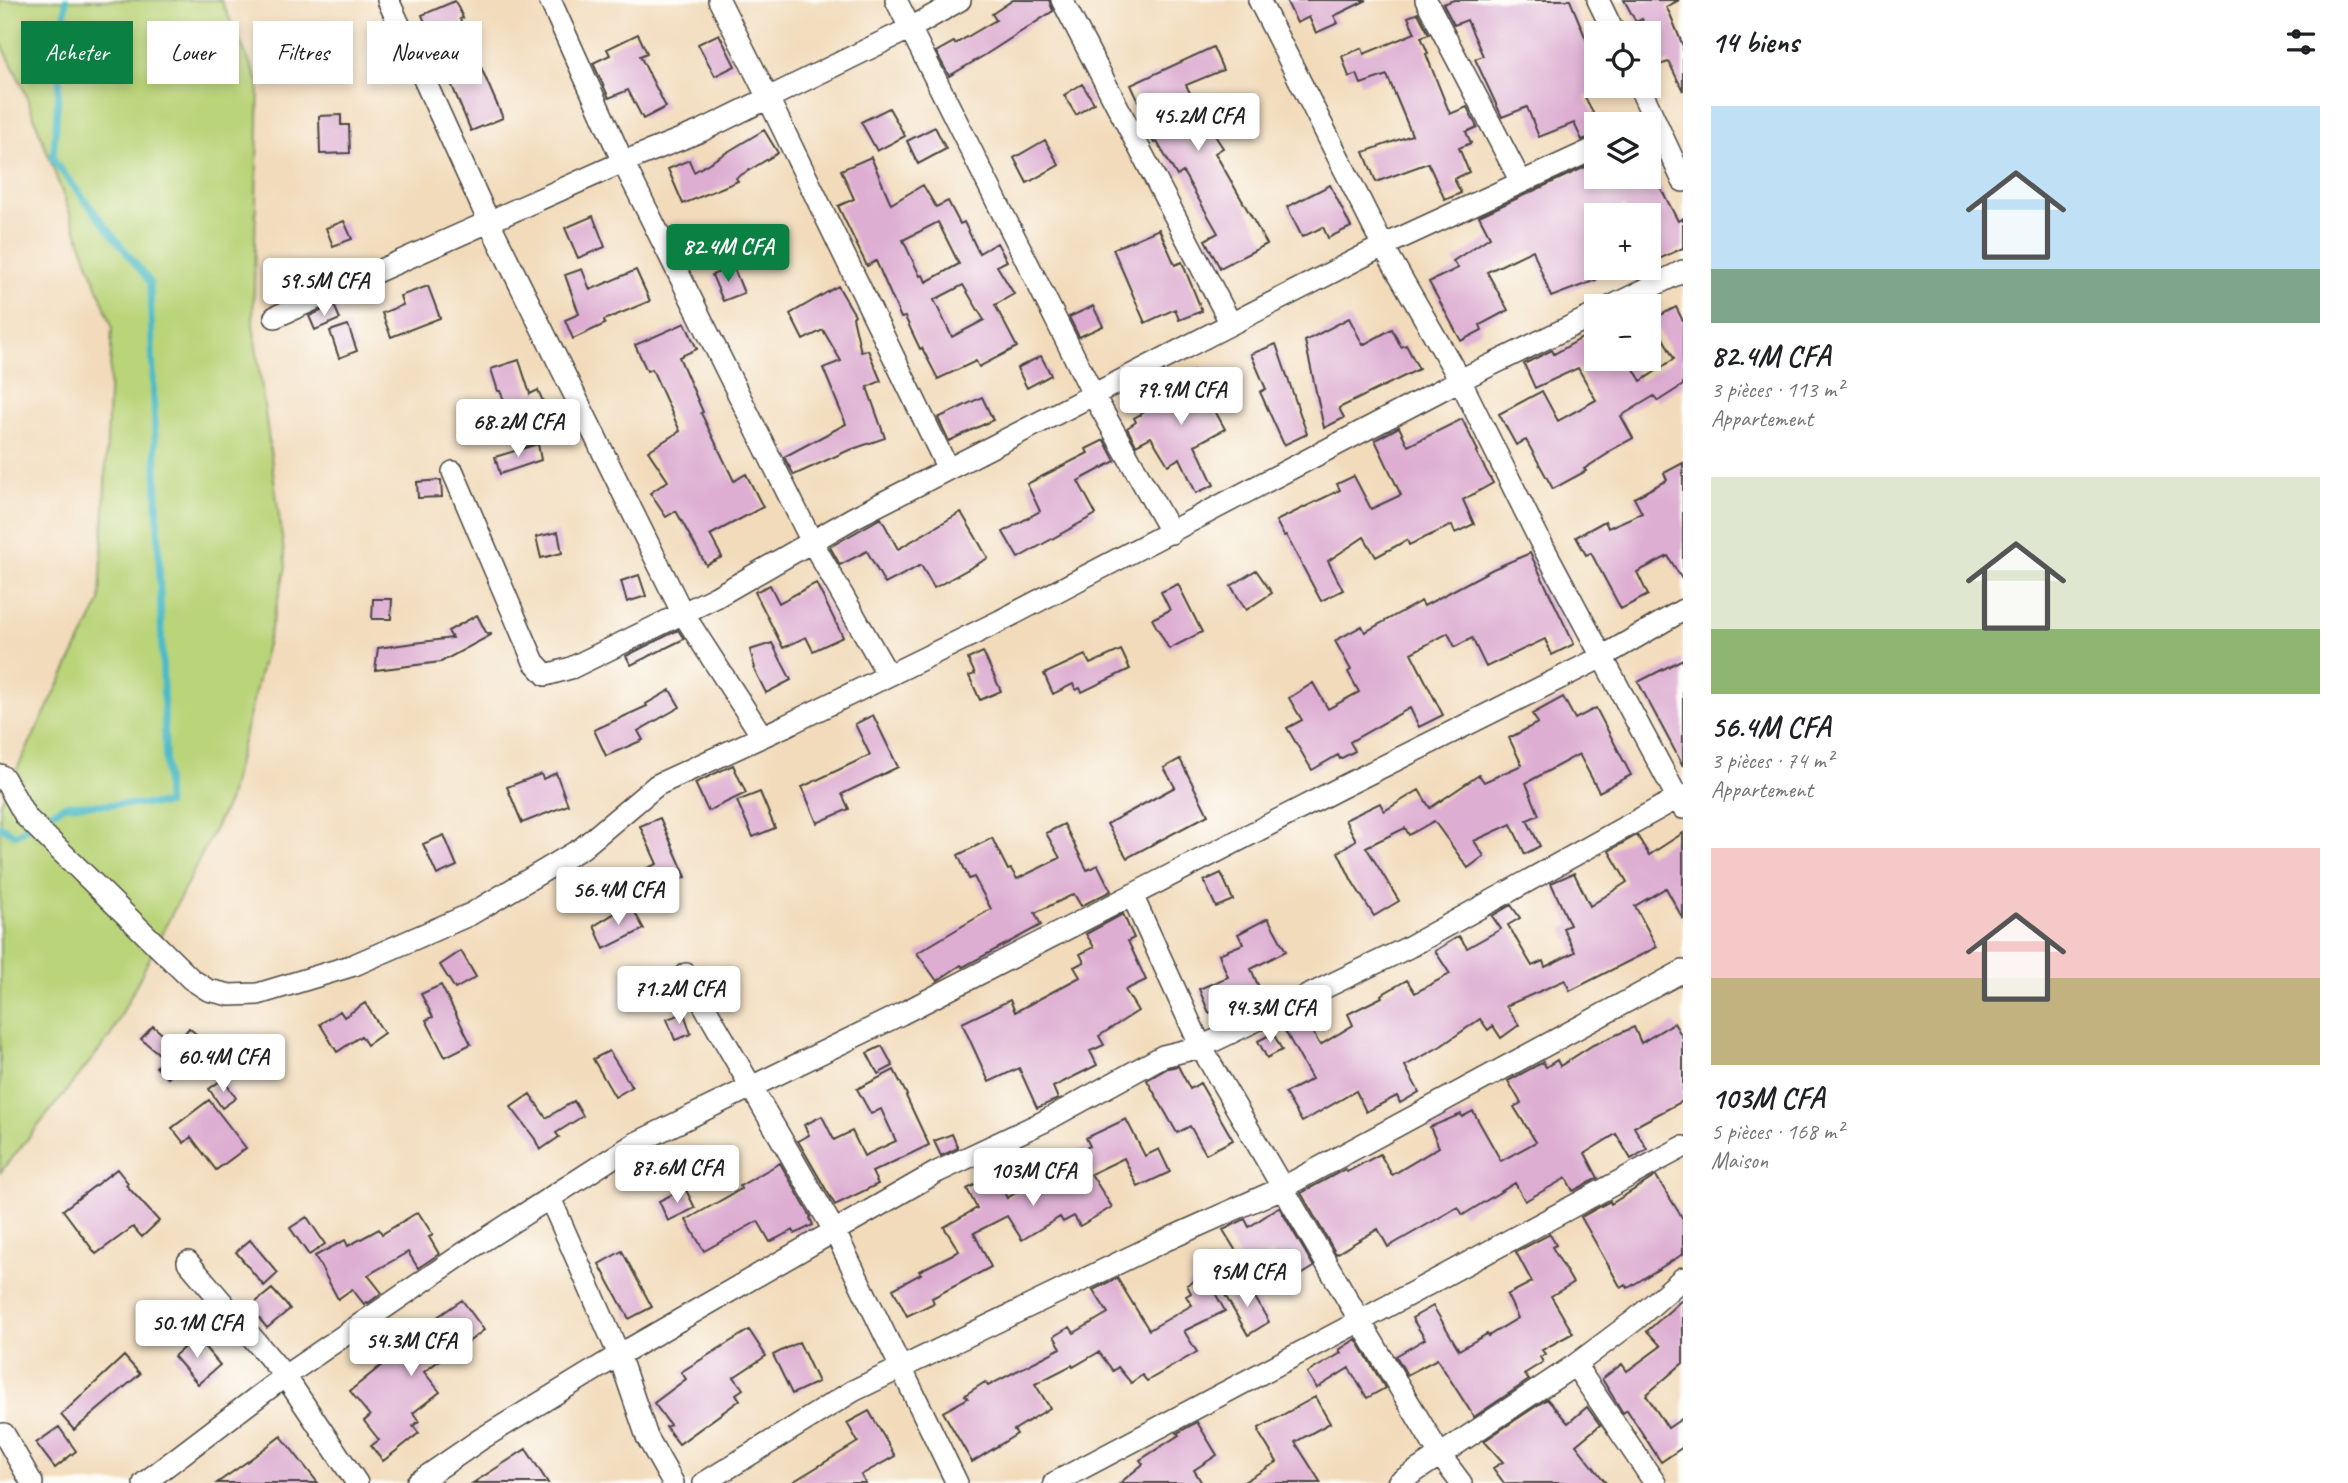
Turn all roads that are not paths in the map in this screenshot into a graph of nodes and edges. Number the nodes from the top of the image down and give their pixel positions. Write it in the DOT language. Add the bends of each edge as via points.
graph roads {
  1 [pos="388,0"];
  2 [pos="551,0"];
  3 [pos="719,0"];
  4 [pos="897,0"];
  5 [pos="960,0"];
  6 [pos="1062,0"];
  7 [pos="1259,0"];
  8 [pos="1426,0"];
  9 [pos="1598,0"];
  10 [pos="1608,21"];
  11 [pos="911,28"];
  12 [pos="768,98"];
  13 [pos="1661,141"];
  14 [pos="1584,153"];
  15 [pos="623,162"];
  16 [pos="1683,181"];
  17 [pos="1521,182"];
  18 [pos="489,222"];
  19 [pos="1383,246"];
  20 [pos="1683,271"];
  21 [pos="1636,294"];
  22 [pos="275,317"];
  23 [pos="1584,320"];
  24 [pos="1231,324"];
  25 [pos="1460,380"];
  26 [pos="1094,396"];
  27 [pos="948,469"];
  28 [pos="453,472"];
  29 [pos="1171,533"];
  30 [pos="812,542"];
  31 [pos="1683,610"];
  32 [pos="682,612"];
  33 [pos="1602,657"];
  34 [pos="888,675"];
  35 [pos="762,736"];
  36 [pos="2,773"];
  37 [pos="1681,800"];
  38 [pos="1132,895"];
  39 [pos="1683,971"];
  40 [pos="686,974"];
  41 [pos="1201,1047"];
  42 [pos="752,1086"];
  43 [pos="1683,1147"];
  44 [pos="1282,1188"];
  45 [pos="550,1198"];
  46 [pos="835,1232"];
  47 [pos="188,1262"];
  48 [pos="1683,1278"];
  49 [pos="1360,1321"];
  50 [pos="619,1355"];
  51 [pos="1575,1365"];
  52 [pos="901,1368"];
  53 [pos="285,1376"];
  54 [pos="4,1434"];
  55 [pos="1440,1455"];
  56 [pos="713,1481"];
  57 [pos="32,1483"];
  58 [pos="144,1483"];
  59 [pos="357,1483"];
  60 [pos="417,1483"];
  61 [pos="673,1483"];
  62 [pos="957,1483"];
  63 [pos="1054,1483"];
  64 [pos="1398,1483"];
  65 [pos="1461,1483"];
  66 [pos="1655,1483"];
  1 -- 18 [label="street"];
  2 -- 15 [label="street"];
  3 -- 12 [label="street"];
  4 -- 11 [label="street"];
  5 -- 11 [label="street"];
  6 -- 24 [label="street"];
  7 -- 19 [label="street"];
  8 -- 17 [label="street"];
  9 -- 10 [label="street"];
  11 -- 12 [label="street"];
  11 -- 26 [label="street"];
  12 -- 15 [label="street"];
  12 -- 27 [label="street"];
  13 -- 16 [label="street"];
  14 -- 17 [label="street"];
  15 -- 18 [label="street"];
  15 -- 30 [label="street"];
  17 -- 19 [label="street"];
  18 -- 22 [label="street"];
  18 -- 32 [label="street"];
  19 -- 24 [label="street"];
  19 -- 25 [label="street"];
  20 -- 21 [label="street"];
  23 -- 25 [label="street"];
  24 -- 26 [label="street"];
  25 -- 29 [label="street"];
  25 -- 33 [label="street"];
  26 -- 27 [label="street"];
  26 -- 29 [label="street"];
  27 -- 30 [label="street"];
  28 -- 32 [label="street" via="534,662 546,675 571,668"];
  29 -- 34 [label="street"];
  30 -- 32 [label="street"];
  30 -- 34 [label="street"];
  31 -- 33 [label="street"];
  32 -- 35 [label="street"];
  33 -- 37 [label="street"];
  33 -- 38 [label="street"];
  34 -- 35 [label="street"];
  35 -- 36 [label="street" via="657,785 582,848 471,914 354,965 258,994 230,995 208,990 191,979 26,817"];
  37 -- 41 [label="street" via="1407,948"];
  38 -- 41 [label="street"];
  38 -- 42 [label="street"];
  39 -- 44 [label="street"];
  40 -- 42 [label="street"];
  41 -- 44 [label="street"];
  41 -- 46 [label="street" via="1163,1056 1044,1122 937,1172"];
  42 -- 45 [label="street" via="634,1144"];
  42 -- 46 [label="street"];
  43 -- 49 [label="street"];
  44 -- 49 [label="street"];
  44 -- 52 [label="street"];
  45 -- 50 [label="street"];
  45 -- 53 [label="street"];
  46 -- 50 [label="street"];
  46 -- 52 [label="street"];
  47 -- 53 [label="street"];
  48 -- 51 [label="street"];
  49 -- 55 [label="street"];
  49 -- 63 [label="street"];
  50 -- 60 [label="street"];
  50 -- 61 [label="street" via="647,1437"];
  51 -- 55 [label="street"];
  51 -- 66 [label="street"];
  52 -- 56 [label="street" via="853,1391"];
  52 -- 62 [label="street"];
  53 -- 58 [label="street"];
  53 -- 59 [label="street"];
  54 -- 57 [label="street"];
  55 -- 64 [label="street"];
  55 -- 65 [label="street"];
}
